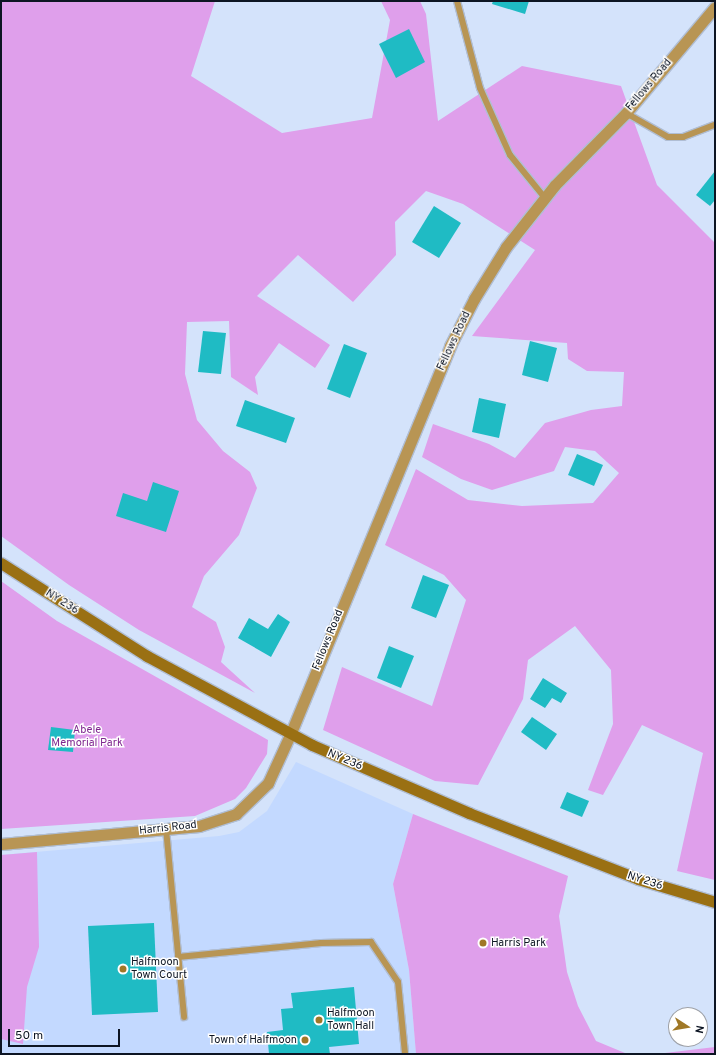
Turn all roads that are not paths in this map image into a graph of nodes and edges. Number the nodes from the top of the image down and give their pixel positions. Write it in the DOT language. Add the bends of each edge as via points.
graph roads {
  1 [pos="457,1"];
  2 [pos="715,7"];
  3 [pos="626,113"];
  4 [pos="715,125"];
  5 [pos="545,198"];
  6 [pos="1,563"];
  7 [pos="290,734"];
  8 [pos="166,829"];
  9 [pos="1,844"];
  10 [pos="715,902"];
  11 [pos="178,957"];
  12 [pos="184,1017"];
  13 [pos="405,1054"];
  1 -- 5 [label="lane" via="480,88 507,149"];
  2 -- 3 [label="street, Fellows Road"];
  3 -- 4 [label="lane" via="668,137 683,137"];
  3 -- 5 [label="street, Fellows Road"];
  5 -- 7 [label="street, Fellows Road" via="506,247 474,298 450,346"];
  6 -- 7 [label="main road, NY 236 / NY 236" via="147,656"];
  7 -- 8 [label="street, Harris Road" via="268,783 236,814 199,826"];
  7 -- 10 [label="main road, NY 236 / NY 236" via="469,813 638,880"];
  8 -- 9 [label="street, Harris Road"];
  8 -- 11 [label="lane"];
  11 -- 12 [label="lane"];
  11 -- 13 [label="lane" via="321,943 371,942 398,982"];
}
